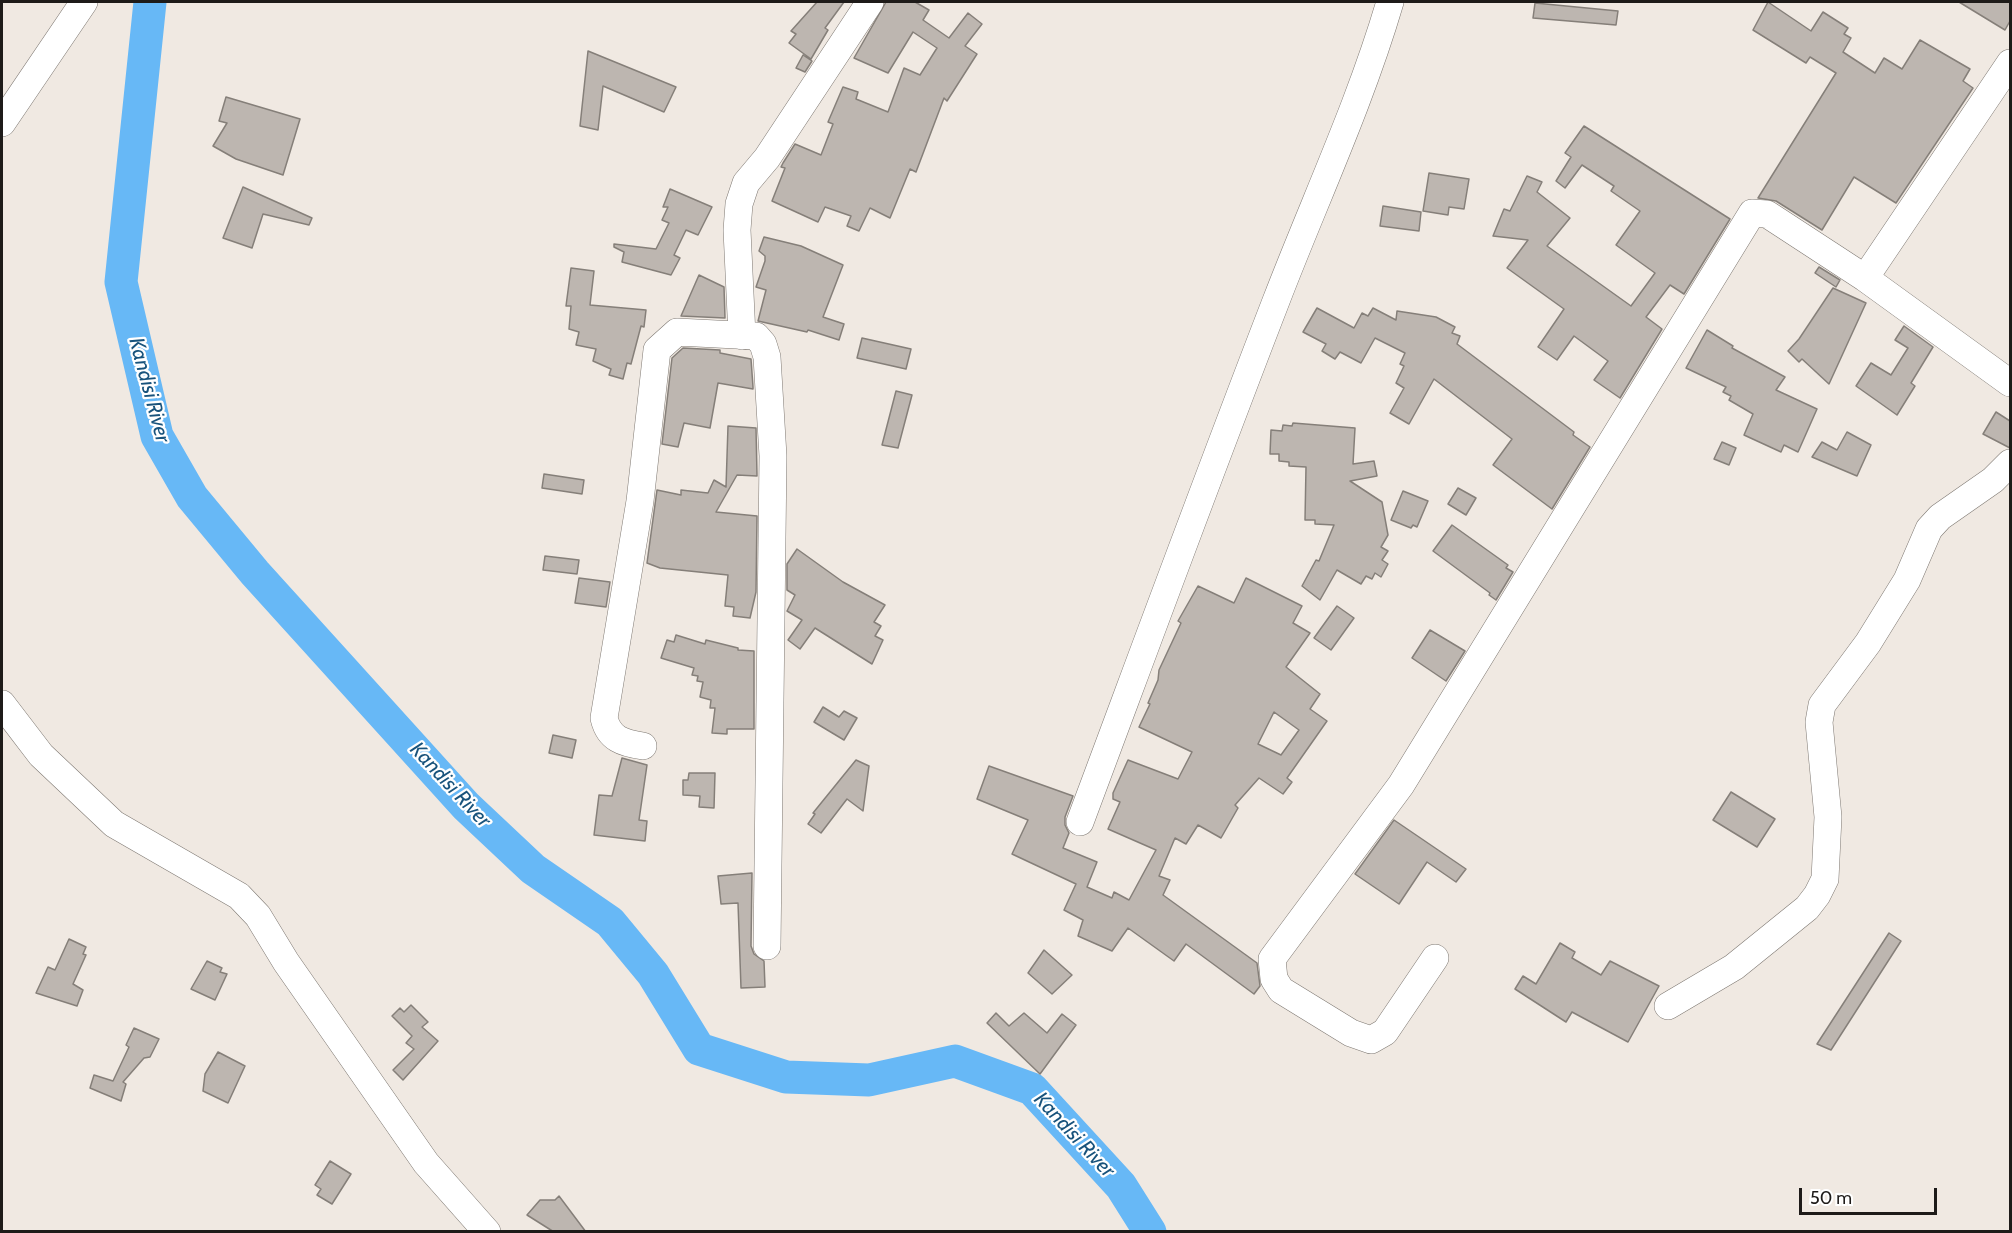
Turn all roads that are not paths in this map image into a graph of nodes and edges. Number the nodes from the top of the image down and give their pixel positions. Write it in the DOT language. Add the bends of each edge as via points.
graph roads {
  1 [pos="84,2"];
  2 [pos="870,2"];
  3 [pos="1390,2"];
  4 [pos="2010,63"];
  5 [pos="2,123"];
  6 [pos="1865,278"];
  7 [pos="742,336"];
  8 [pos="2010,383"];
  9 [pos="2010,463"];
  10 [pos="2,704"];
  11 [pos="643,746"];
  12 [pos="1080,822"];
  13 [pos="767,946"];
  14 [pos="1436,958"];
  15 [pos="1668,1006"];
  16 [pos="487,1232"];
  1 -- 5 [label="street"];
  2 -- 7 [label="street" via="767,158 746,183 737,230"];
  3 -- 12 [label="street" via="1373,62 1225,432"];
  4 -- 6 [label="street"];
  6 -- 8 [label="street"];
  6 -- 14 [label="street" via="1767,214 1752,213 1401,785 1272,960 1274,979 1281,990 1352,1033 1371,1040 1385,1032"];
  7 -- 11 [label="street" via="677,332 657,350 640,501 604,718 615,738"];
  7 -- 13 [label="street" via="756,336 767,357 773,456"];
  9 -- 15 [label="street" via="1929,529 1907,580 1868,643 1822,705 1818,722 1828,817 1825,879 1817,896 1734,967"];
  10 -- 16 [label="street" via="41,755 114,824 239,896 258,916 426,1163"];
}
